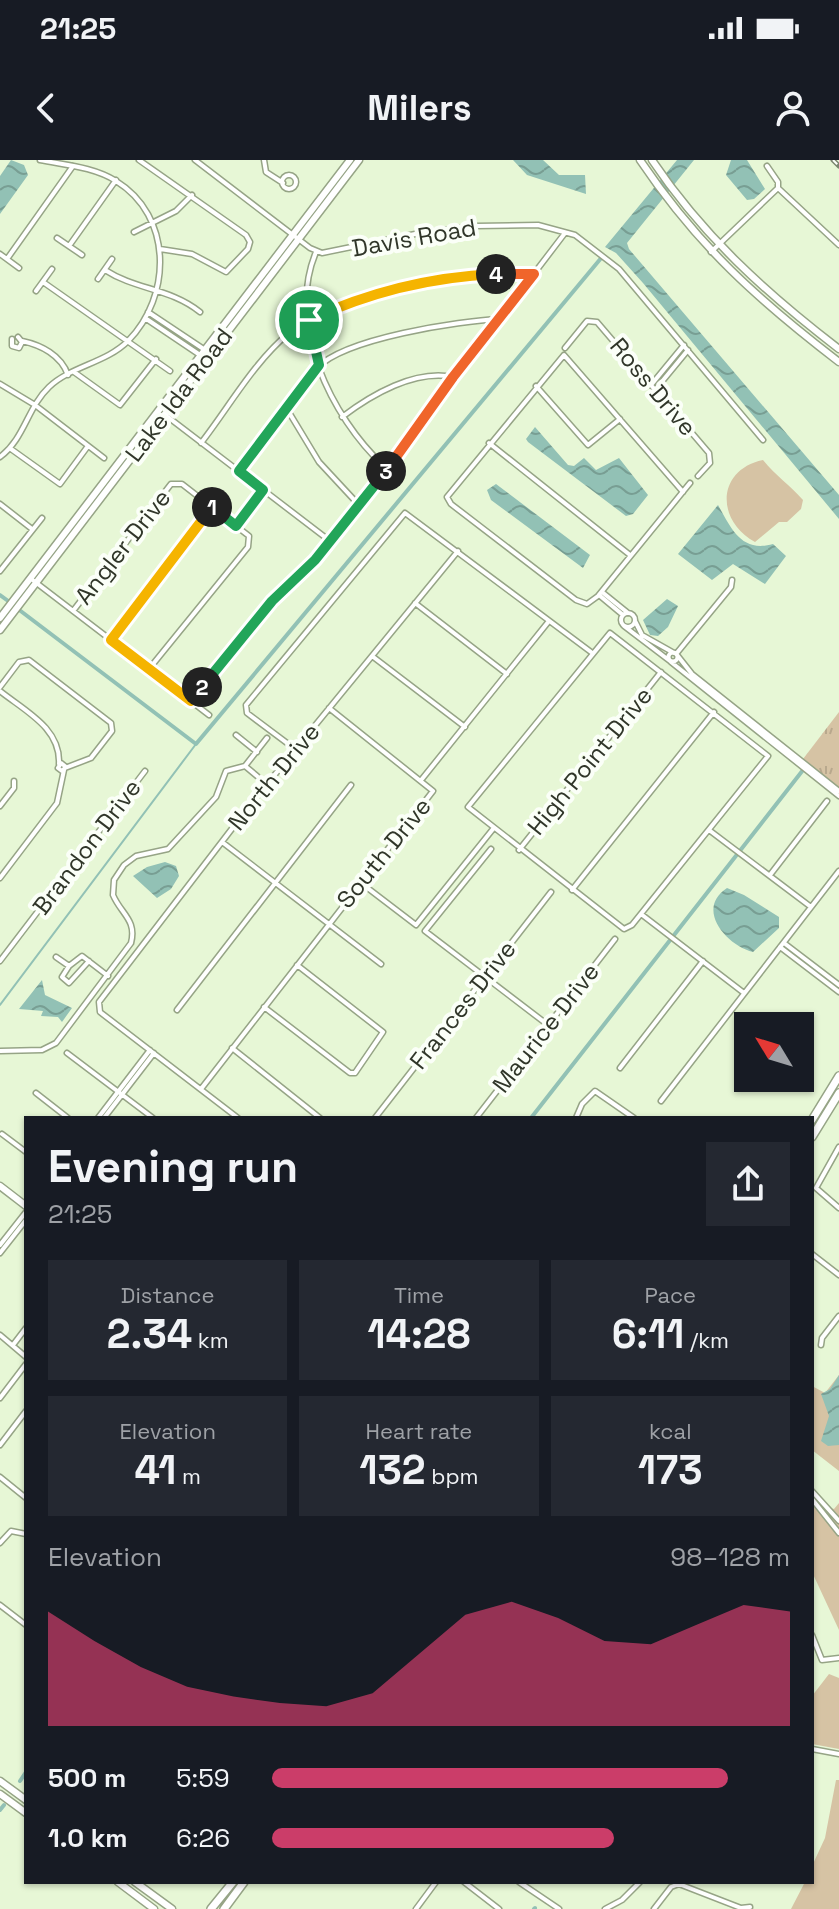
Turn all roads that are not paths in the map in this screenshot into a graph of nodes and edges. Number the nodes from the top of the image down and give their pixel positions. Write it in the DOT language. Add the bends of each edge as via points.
graph roads {
  1 [pos="40,160"];
  2 [pos="139,160"];
  3 [pos="195,160"];
  4 [pos="264,160"];
  5 [pos="350,160"];
  6 [pos="359,160"];
  7 [pos="640,160"];
  8 [pos="652,160"];
  9 [pos="73,166"];
  10 [pos="767,166"];
  11 [pos="116,180"];
  12 [pos="283,183"];
  13 [pos="778,188"];
  14 [pos="192,195"];
  15 [pos="153,223"];
  16 [pos="134,232"];
  17 [pos="566,232"];
  18 [pos="295,237"];
  19 [pos="57,238"];
  20 [pos="839,245"];
  21 [pos="69,246"];
  22 [pos="718,246"];
  23 [pos="160,249"];
  24 [pos="316,252"];
  25 [pos="710,253"];
  26 [pos="0,254"];
  27 [pos="82,255"];
  28 [pos="7,259"];
  29 [pos="112,259"];
  30 [pos="19,268"];
  31 [pos="52,269"];
  32 [pos="105,270"];
  33 [pos="534,274"];
  34 [pos="98,279"];
  35 [pos="43,282"];
  36 [pos="157,289"];
  37 [pos="36,291"];
  38 [pos="148,312"];
  39 [pos="200,312"];
  40 [pos="145,318"];
  41 [pos="500,319"];
  42 [pos="309,320"];
  43 [pos="17,339"];
  44 [pos="128,340"];
  45 [pos="565,348"];
  46 [pos="686,348"];
  47 [pos="839,349"];
  48 [pos="206,355"];
  49 [pos="156,359"];
  50 [pos="839,362"];
  51 [pos="319,365"];
  52 [pos="170,371"];
  53 [pos="74,372"];
  54 [pos="68,375"];
  55 [pos="453,377"];
  56 [pos="0,384"];
  57 [pos="536,386"];
  58 [pos="653,388"];
  59 [pos="35,405"];
  60 [pos="287,409"];
  61 [pos="164,414"];
  62 [pos="342,417"];
  63 [pos="620,419"];
  64 [pos="763,440"];
  65 [pos="201,443"];
  66 [pos="489,443"];
  67 [pos="88,446"];
  68 [pos="10,448"];
  69 [pos="0,457"];
  70 [pos="104,458"];
  71 [pos="386,468"];
  72 [pos="239,471"];
  73 [pos="698,476"];
  74 [pos="396,477"];
  75 [pos="690,483"];
  76 [pos="263,490"];
  77 [pos="683,492"];
  78 [pos="0,504"];
  79 [pos="358,504"];
  80 [pos="212,507"];
  81 [pos="42,518"];
  82 [pos="236,526"];
  83 [pos="32,529"];
  84 [pos="330,541"];
  85 [pos="458,551"];
  86 [pos="630,555"];
  87 [pos="3,561"];
  88 [pos="0,571"];
  89 [pos="33,580"];
  90 [pos="732,580"];
  91 [pos="600,593"];
  92 [pos="415,603"];
  93 [pos="10,611"];
  94 [pos="73,611"];
  95 [pos="625,614"];
  96 [pos="0,618"];
  97 [pos="549,621"];
  98 [pos="635,621"];
  99 [pos="624,626"];
  100 [pos="0,630"];
  101 [pos="111,640"];
  102 [pos="591,652"];
  103 [pos="676,654"];
  104 [pos="372,656"];
  105 [pos="670,661"];
  106 [pos="149,669"];
  107 [pos="661,672"];
  108 [pos="507,674"];
  109 [pos="0,689"];
  110 [pos="191,701"];
  111 [pos="329,708"];
  112 [pos="714,712"];
  113 [pos="209,715"];
  114 [pos="465,727"];
  115 [pos="236,735"];
  116 [pos="267,738"];
  117 [pos="295,749"];
  118 [pos="257,752"];
  119 [pos="62,766"];
  120 [pos="245,766"];
  121 [pos="145,771"];
  122 [pos="257,776"];
  123 [pos="422,779"];
  124 [pos="14,781"];
  125 [pos="351,785"];
  126 [pos="839,793"];
  127 [pos="827,801"];
  128 [pos="0,806"];
  129 [pos="493,829"];
  130 [pos="709,830"];
  131 [pos="222,842"];
  132 [pos="491,849"];
  133 [pos="519,850"];
  134 [pos="839,871"];
  135 [pos="770,875"];
  136 [pos="0,878"];
  137 [pos="275,883"];
  138 [pos="361,883"];
  139 [pos="572,890"];
  140 [pos="551,892"];
  141 [pos="811,907"];
  142 [pos="641,914"];
  143 [pos="328,923"];
  144 [pos="615,939"];
  145 [pos="782,945"];
  146 [pos="56,957"];
  147 [pos="0,961"];
  148 [pos="89,961"];
  149 [pos="703,961"];
  150 [pos="381,964"];
  151 [pos="296,965"];
  152 [pos="69,966"];
  153 [pos="108,976"];
  154 [pos="484,977"];
  155 [pos="839,985"];
  156 [pos="839,992"];
  157 [pos="744,993"];
  158 [pos="264,1007"];
  159 [pos="177,1010"];
  160 [pos="548,1025"];
  161 [pos="232,1048"];
  162 [pos="0,1051"];
  163 [pos="152,1051"];
  164 [pos="67,1053"];
  165 [pos="620,1068"];
  166 [pos="839,1076"];
  167 [pos="201,1089"];
  168 [pos="36,1093"];
  169 [pos="120,1093"];
  170 [pos="839,1093"];
  171 [pos="661,1101"];
  172 [pos="65,1116"];
  173 [pos="100,1116"];
  174 [pos="105,1116"];
  175 [pos="150,1116"];
  176 [pos="235,1116"];
  177 [pos="317,1116"];
  178 [pos="377,1116"];
  179 [pos="478,1116"];
  180 [pos="577,1116"];
  181 [pos="631,1116"];
  182 [pos="814,1124"];
  183 [pos="2,1134"];
  184 [pos="838,1149"];
  185 [pos="24,1150"];
  186 [pos="0,1186"];
  187 [pos="24,1207"];
  188 [pos="839,1208"];
  189 [pos="24,1212"];
  190 [pos="24,1223"];
  191 [pos="0,1245"];
  192 [pos="0,1253"];
  193 [pos="814,1256"];
  194 [pos="839,1275"];
  195 [pos="839,1316"];
  196 [pos="24,1331"];
  197 [pos="0,1335"];
  198 [pos="13,1345"];
  199 [pos="821,1345"];
  200 [pos="24,1355"];
  201 [pos="24,1367"];
  202 [pos="0,1398"];
  203 [pos="24,1414"];
  204 [pos="0,1445"];
  205 [pos="0,1477"];
  206 [pos="24,1493"];
  207 [pos="814,1493"];
  208 [pos="814,1501"];
  209 [pos="839,1521"];
  210 [pos="838,1530"];
  211 [pos="24,1533"];
  212 [pos="0,1543"];
  213 [pos="0,1605"];
  214 [pos="24,1623"];
  215 [pos="814,1640"];
  216 [pos="839,1658"];
  217 [pos="814,1749"];
  218 [pos="839,1754"];
  219 [pos="0,1781"];
  220 [pos="0,1794"];
  221 [pos="24,1799"];
  222 [pos="24,1812"];
  223 [pos="121,1884"];
  224 [pos="138,1884"];
  225 [pos="231,1884"];
  226 [pos="243,1884"];
  227 [pos="435,1884"];
  228 [pos="466,1884"];
  229 [pos="522,1884"];
  230 [pos="638,1884"];
  231 [pos="750,1907"];
  232 [pos="495,1908"];
  233 [pos="154,1909"];
  234 [pos="172,1909"];
  235 [pos="211,1909"];
  236 [pos="224,1909"];
  237 [pos="416,1909"];
  238 [pos="559,1909"];
  239 [pos="605,1909"];
  240 [pos="654,1909"];
  1 -- 9 [label="street"];
  2 -- 14 [label="street"];
  3 -- 18 [label="street, Davis Road"];
  4 -- 12 [label="street" via="266,172"];
  5 -- 18 [label="street, Lake Ida Road"];
  6 -- 18 [label="street, Lake Ida Road"];
  7 -- 25 [label="street"];
  8 -- 22 [label="street"];
  9 -- 11 [label="street"];
  9 -- 28 [label="street"];
  10 -- 13 [label="street"];
  11 -- 15 [label="street" via="139,200"];
  11 -- 21 [label="street"];
  13 -- 20 [label="street"];
  13 -- 22 [label="street"];
  14 -- 15 [label="street"];
  14 -- 23 [label="street" via="250,242 232,268 223,271 192,254"];
  15 -- 16 [label="street"];
  15 -- 23 [label="street"];
  17 -- 24 [label="street, Davis Road" via="538,225 476,226"];
  17 -- 33 [label="street"];
  17 -- 46 [label="street, Davis Road" via="619,269"];
  18 -- 24 [label="street, Davis Road"];
  18 -- 48 [label="street, Lake Ida Road"];
  19 -- 21 [label="street"];
  21 -- 27 [label="street"];
  22 -- 25 [label="street"];
  22 -- 47 [label="street"];
  23 -- 36 [label="street"];
  24 -- 42 [label="street" via="309,278"];
  25 -- 50 [label="street"];
  26 -- 28 [label="street"];
  28 -- 30 [label="street"];
  29 -- 32 [label="street"];
  31 -- 35 [label="street"];
  32 -- 34 [label="street"];
  32 -- 36 [label="street" via="128,284"];
  33 -- 41 [label="street"];
  33 -- 42 [label="street" via="409,285"];
  35 -- 37 [label="street"];
  35 -- 44 [label="street"];
  36 -- 38 [label="street"];
  36 -- 39 [label="street"];
  38 -- 40 [label="street"];
  38 -- 48 [label="street"];
  40 -- 44 [label="street"];
  40 -- 48 [label="street"];
  41 -- 51 [label="street" via="400,334"];
  41 -- 55 [label="street"];
  42 -- 51 [label="street"];
  42 -- 65 [label="street" via="281,340"];
  43 -- 54 [label="street" via="44,348 64,364"];
  44 -- 49 [label="street"];
  44 -- 53 [label="street"];
  45 -- 58 [label="street, Ross Drive" via="590,320 597,322"];
  46 -- 58 [label="street"];
  46 -- 64 [label="street, Davis Road"];
  48 -- 61 [label="street, Lake Ida Road"];
  48 -- 89 [label="street, Lake Ida Road"];
  49 -- 52 [label="street"];
  49 -- 53 [label="street" via="120,405"];
  51 -- 60 [label="street"];
  51 -- 62 [label="street"];
  53 -- 54 [label="street"];
  54 -- 59 [label="street"];
  55 -- 62 [label="street" via="401,384"];
  55 -- 71 [label="street"];
  56 -- 59 [label="street"];
  57 -- 63 [label="street" via="588,445"];
  57 -- 63 [label="street" via="564,355"];
  57 -- 66 [label="street"];
  58 -- 73 [label="street, Ross Drive" via="709,453 711,461"];
  59 -- 67 [label="street"];
  59 -- 68 [label="street"];
  60 -- 72 [label="street"];
  60 -- 79 [label="street" via="319,462"];
  61 -- 65 [label="street"];
  61 -- 89 [label="street, Lake Ida Road"];
  62 -- 71 [label="street"];
  63 -- 77 [label="street"];
  65 -- 72 [label="street"];
  66 -- 86 [label="street"];
  66 -- 91 [label="street" via="447,497 451,504 576,600 587,604"];
  67 -- 68 [label="street" via="60,484"];
  67 -- 70 [label="street"];
  68 -- 69 [label="street"];
  71 -- 74 [label="street"];
  71 -- 79 [label="street"];
  72 -- 76 [label="street"];
  75 -- 77 [label="street"];
  76 -- 82 [label="street"];
  76 -- 84 [label="street"];
  77 -- 86 [label="street"];
  78 -- 83 [label="street"];
  79 -- 84 [label="street"];
  80 -- 82 [label="street"];
  80 -- 94 [label="street, Angler Drive" via="173,483"];
  80 -- 101 [label="street"];
  81 -- 83 [label="street"];
  82 -- 106 [label="street" via="250,542"];
  83 -- 87 [label="street"];
  84 -- 110 [label="street" via="272,601"];
  85 -- 92 [label="street, North Drive"];
  85 -- 97 [label="street"];
  85 -- 117 [label="street" via="408,513 402,515 245,710"];
  86 -- 91 [label="street"];
  87 -- 88 [label="street"];
  89 -- 93 [label="street, Lake Ida Road"];
  89 -- 94 [label="street"];
  90 -- 103 [label="street"];
  91 -- 95 [label="street"];
  92 -- 104 [label="street, North Drive"];
  92 -- 108 [label="street"];
  93 -- 96 [label="street, Lake Ida Road"];
  93 -- 100 [label="street, Lake Ida Road"];
  94 -- 101 [label="street"];
  95 -- 98 [label="street"];
  95 -- 99 [label="street"];
  97 -- 102 [label="street"];
  97 -- 108 [label="street, South Drive"];
  98 -- 99 [label="street"];
  98 -- 103 [label="street" via="642,635"];
  99 -- 105 [label="street"];
  101 -- 106 [label="street"];
  102 -- 107 [label="street" via="610,633"];
  102 -- 129 [label="street" via="469,804 469,811"];
  103 -- 105 [label="street" via="676,661"];
  103 -- 126 [label="street" via="692,674"];
  104 -- 111 [label="street, North Drive"];
  104 -- 114 [label="street"];
  105 -- 126 [label="street"];
  106 -- 110 [label="street"];
  107 -- 112 [label="street"];
  107 -- 133 [label="street, High Point Drive"];
  108 -- 114 [label="street, South Drive"];
  109 -- 119 [label="street" via="47,728"];
  109 -- 119 [label="street" via="24,659 29,660 112,726 91,758"];
  110 -- 113 [label="street"];
  111 -- 117 [label="street, North Drive"];
  111 -- 123 [label="street"];
  112 -- 130 [label="street" via="766,751 766,758"];
  112 -- 139 [label="street"];
  114 -- 123 [label="street, South Drive"];
  115 -- 118 [label="street"];
  116 -- 118 [label="street"];
  117 -- 131 [label="street, North Drive"];
  118 -- 120 [label="street"];
  119 -- 136 [label="street" via="54,808"];
  120 -- 122 [label="street"];
  120 -- 153 [label="street" via="226,771 216,797 168,849 132,858 117,874 113,895 129,917 133,936"];
  121 -- 147 [label="street, Brandon Drive"];
  123 -- 138 [label="street, South Drive" via="432,794"];
  124 -- 128 [label="street"];
  125 -- 137 [label="street"];
  127 -- 135 [label="street"];
  129 -- 133 [label="street"];
  129 -- 138 [label="street" via="416,925"];
  130 -- 135 [label="street"];
  130 -- 142 [label="street"];
  131 -- 137 [label="street"];
  131 -- 163 [label="street, North Drive" via="98,1008"];
  132 -- 154 [label="street" via="425,931"];
  133 -- 139 [label="street"];
  134 -- 141 [label="street"];
  135 -- 141 [label="street"];
  137 -- 143 [label="street"];
  137 -- 159 [label="street"];
  138 -- 143 [label="street, South Drive"];
  139 -- 142 [label="street" via="620,927 630,927"];
  140 -- 154 [label="street, Frances Drive"];
  141 -- 145 [label="street"];
  142 -- 149 [label="street"];
  143 -- 150 [label="street"];
  143 -- 151 [label="street, South Drive"];
  144 -- 160 [label="street, Maurice Drive"];
  145 -- 155 [label="street"];
  145 -- 156 [label="street"];
  145 -- 157 [label="street"];
  146 -- 152 [label="street"];
  148 -- 152 [label="street" via="80,955"];
  148 -- 152 [label="street" via="69,983 62,977"];
  148 -- 153 [label="street"];
  149 -- 157 [label="street"];
  149 -- 165 [label="street"];
  151 -- 158 [label="street, South Drive"];
  151 -- 158 [label="street" via="383,1037 353,1073"];
  153 -- 162 [label="street" via="51,1047"];
  154 -- 160 [label="street"];
  154 -- 178 [label="street, Frances Drive"];
  157 -- 171 [label="street"];
  158 -- 161 [label="street, South Drive"];
  160 -- 179 [label="street, Maurice Drive"];
  161 -- 167 [label="street, South Drive"];
  161 -- 177 [label="street"];
  163 -- 167 [label="street"];
  163 -- 169 [label="street"];
  164 -- 169 [label="street"];
  166 -- 182 [label="main road"];
  167 -- 176 [label="street"];
  168 -- 172 [label="street"];
  169 -- 173 [label="street"];
  169 -- 174 [label="street"];
  169 -- 175 [label="street"];
  170 -- 182 [label="main road"];
  180 -- 181 [label="street" via="591,1092"];
  183 -- 185 [label="street"];
  184 -- 188 [label="street" via="816,1185 820,1195"];
  186 -- 187 [label="street"];
  189 -- 191 [label="street"];
  190 -- 192 [label="street"];
  193 -- 194 [label="street"];
  195 -- 199 [label="street"];
  196 -- 198 [label="street"];
  197 -- 198 [label="street"];
  198 -- 200 [label="street"];
  201 -- 202 [label="street"];
  203 -- 204 [label="street"];
  205 -- 206 [label="street"];
  207 -- 209 [label="street"];
  208 -- 210 [label="street"];
  211 -- 212 [label="street" via="14,1530"];
  213 -- 214 [label="street"];
  215 -- 216 [label="street" via="822,1660"];
  217 -- 218 [label="street"];
  219 -- 221 [label="street"];
  220 -- 222 [label="street"];
  223 -- 233 [label="street"];
  224 -- 234 [label="street"];
  225 -- 235 [label="main road"];
  226 -- 236 [label="main road"];
  227 -- 237 [label="street"];
  228 -- 232 [label="street"];
  229 -- 238 [label="street"];
  230 -- 239 [label="street"];
  231 -- 240 [label="street" via="679,1884"];
}
